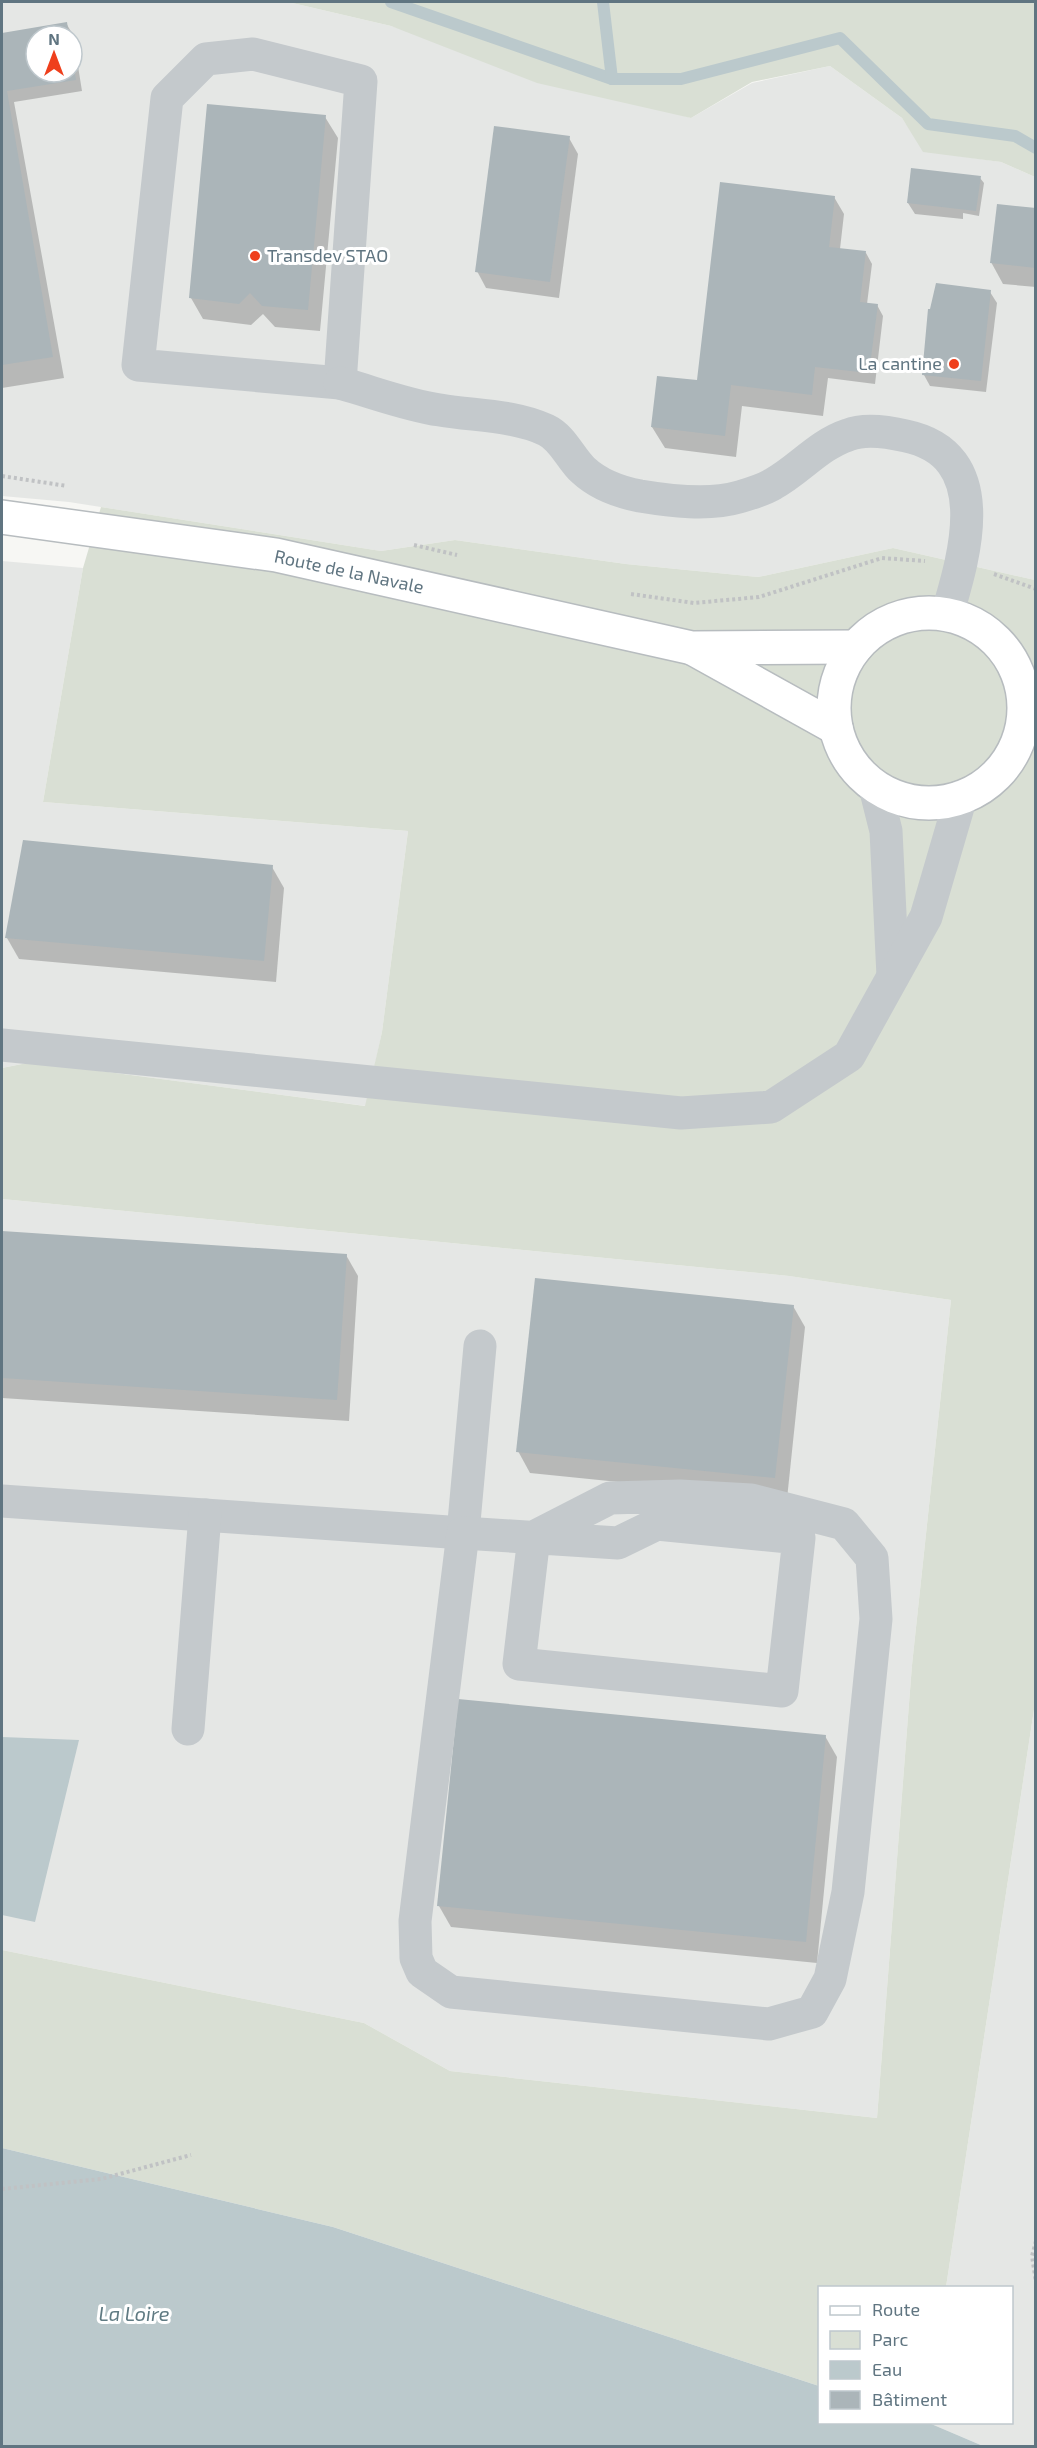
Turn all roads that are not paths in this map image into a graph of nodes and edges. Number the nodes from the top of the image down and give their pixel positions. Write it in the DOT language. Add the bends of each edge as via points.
graph roads {
  1 [pos="340,383"];
  2 [pos="2,517"];
  3 [pos="946,615"];
  4 [pos="856,647"];
  5 [pos="692,648"];
  6 [pos="1021,660"];
  7 [pos="836,728"];
  8 [pos="1025,747"];
  9 [pos="875,787"];
  10 [pos="961,797"];
  11 [pos="893,976"];
  12 [pos="2,1045"];
  13 [pos="480,1346"];
  14 [pos="2,1501"];
  15 [pos="205,1515"];
  16 [pos="463,1533"];
  17 [pos="534,1537"];
  18 [pos="188,1729"];
  1 -- 1 [label="street" via="138,365 167,98 206,59 253,54 361,81"];
  1 -- 3 [label="street" via="439,410 494,416 548,431 582,470 606,486 639,496 698,502 737,498 772,484 819,449 849,434 886,431 918,438 947,456 963,480 968,521 961,566"];
  2 -- 5 [label="main road, Route de la Navale" via="276,555"];
  3 -- 4 [label="main road" via="921,613 896,619 873,631"];
  3 -- 6 [label="main road" via="981,628"];
  4 -- 5 [label="main road, Route de la Navale"];
  4 -- 7 [label="main road" via="835,691"];
  5 -- 7 [label="main road, Route de la Navale"];
  6 -- 8 [label="main road" via="1018,676 1024,700"];
  7 -- 9 [label="main road" via="850,762"];
  8 -- 10 [label="main road" via="992,779"];
  9 -- 10 [label="main road" via="898,798 923,803"];
  9 -- 11 [label="street" via="886,831"];
  10 -- 11 [label="street" via="926,917"];
  11 -- 12 [label="street" via="849,1056 771,1107 681,1113"];
  13 -- 16 [label="street"];
  14 -- 15 [label="street"];
  15 -- 16 [label="street"];
  15 -- 18 [label="street"];
  16 -- 17 [label="street"];
  16 -- 17 [label="street" via="415,1921 416,1958 422,1972 451,1992 617,2011 769,2024 812,2012 830,1979 848,1892 876,1619 872,1558 844,1524 751,1500 610,1498"];
  17 -- 17 [label="street" via="618,1543 657,1524 798,1538 782,1691 519,1664"];
}
